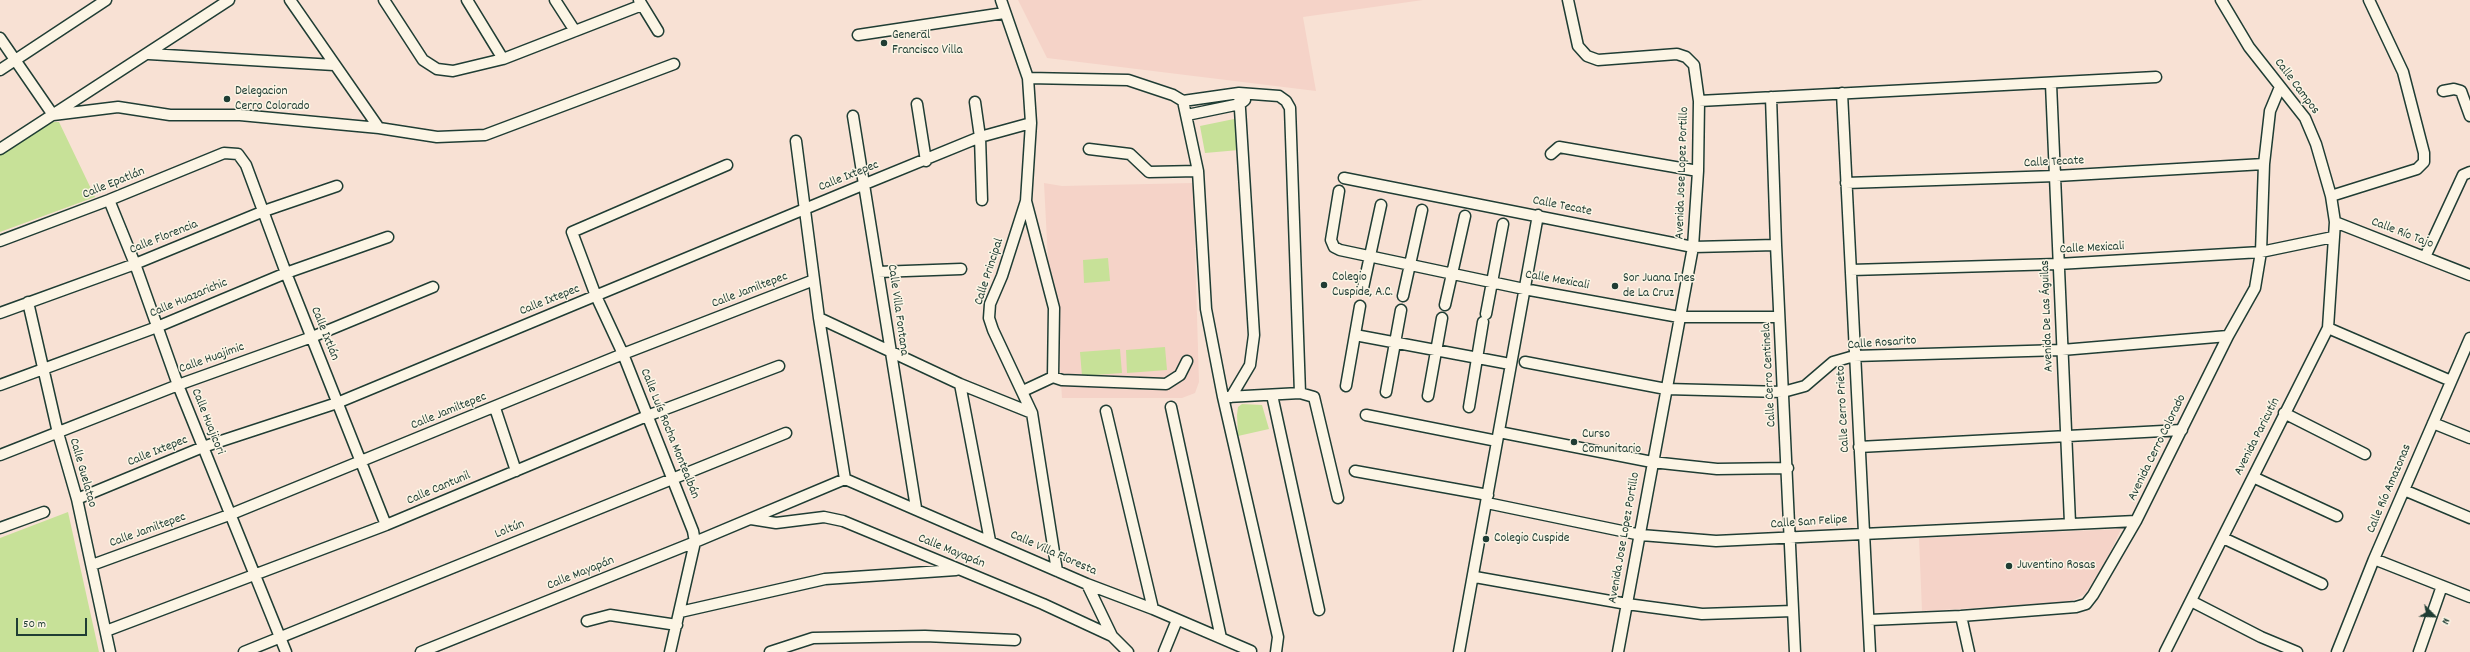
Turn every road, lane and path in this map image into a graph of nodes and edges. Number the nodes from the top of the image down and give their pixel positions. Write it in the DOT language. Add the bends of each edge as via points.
graph roads {
  1 [pos="106,0"];
  2 [pos="229,0"];
  3 [pos="290,0"];
  4 [pos="384,0"];
  5 [pos="467,0"];
  6 [pos="555,0"];
  7 [pos="1001,0"];
  8 [pos="1568,0"];
  9 [pos="2221,0"];
  10 [pos="2369,0"];
  11 [pos="641,3"];
  12 [pos="1004,13"];
  13 [pos="575,31"];
  14 [pos="658,31"];
  15 [pos="858,35"];
  16 [pos="0,38"];
  17 [pos="149,54"];
  18 [pos="502,59"];
  19 [pos="14,60"];
  20 [pos="674,64"];
  21 [pos="334,65"];
  22 [pos="0,70"];
  23 [pos="2156,77"];
  24 [pos="1028,78"];
  25 [pos="2051,84"];
  26 [pos="2280,87"];
  27 [pos="2443,91"];
  28 [pos="1842,93"];
  29 [pos="1771,97"];
  30 [pos="1240,98"];
  31 [pos="1182,101"];
  32 [pos="1699,101"];
  33 [pos="975,102"];
  34 [pos="917,104"];
  35 [pos="53,115"];
  36 [pos="1187,115"];
  37 [pos="854,116"];
  38 [pos="2470,116"];
  39 [pos="1031,123"];
  40 [pos="379,128"];
  41 [pos="980,138"];
  42 [pos="796,141"];
  43 [pos="0,149"];
  44 [pos="1089,149"];
  45 [pos="238,154"];
  46 [pos="1551,154"];
  47 [pos="926,161"];
  48 [pos="727,164"];
  49 [pos="2264,164"];
  50 [pos="1198,171"];
  51 [pos="1698,171"];
  52 [pos="2470,172"];
  53 [pos="2056,176"];
  54 [pos="1344,178"];
  55 [pos="1846,183"];
  56 [pos="865,184"];
  57 [pos="338,186"];
  58 [pos="1339,191"];
  59 [pos="2331,196"];
  60 [pos="109,200"];
  61 [pos="982,200"];
  62 [pos="1026,201"];
  63 [pos="1381,205"];
  64 [pos="805,209"];
  65 [pos="1422,210"];
  66 [pos="264,211"];
  67 [pos="1465,216"];
  68 [pos="1538,216"];
  69 [pos="2335,222"];
  70 [pos="1503,224"];
  71 [pos="388,237"];
  72 [pos="2333,237"];
  73 [pos="0,241"];
  74 [pos="1776,245"];
  75 [pos="1693,247"];
  76 [pos="2261,252"];
  77 [pos="1370,257"];
  78 [pos="2425,257"];
  79 [pos="135,264"];
  80 [pos="2058,264"];
  81 [pos="1412,265"];
  82 [pos="961,269"];
  83 [pos="1851,270"];
  84 [pos="2465,270"];
  85 [pos="878,272"];
  86 [pos="286,273"];
  87 [pos="1453,274"];
  88 [pos="2470,275"];
  89 [pos="814,280"];
  90 [pos="1493,282"];
  91 [pos="433,287"];
  92 [pos="1363,288"];
  93 [pos="1524,289"];
  94 [pos="596,296"];
  95 [pos="1403,296"];
  96 [pos="28,302"];
  97 [pos="1445,305"];
  98 [pos="1360,306"];
  99 [pos="1401,310"];
  100 [pos="0,313"];
  101 [pos="1679,317"];
  102 [pos="1780,317"];
  103 [pos="819,318"];
  104 [pos="1442,318"];
  105 [pos="157,327"];
  106 [pos="2328,328"];
  107 [pos="1355,335"];
  108 [pos="2228,336"];
  109 [pos="312,337"];
  110 [pos="2470,338"];
  111 [pos="1396,342"];
  112 [pos="889,350"];
  113 [pos="2062,350"];
  114 [pos="1437,351"];
  115 [pos="623,354"];
  116 [pos="1478,356"];
  117 [pos="1854,356"];
  118 [pos="2466,356"];
  119 [pos="1187,361"];
  120 [pos="1525,362"];
  121 [pos="1510,364"];
  122 [pos="779,366"];
  123 [pos="43,369"];
  124 [pos="1053,377"];
  125 [pos="2451,381"];
  126 [pos="960,384"];
  127 [pos="0,385"];
  128 [pos="178,385"];
  129 [pos="1346,386"];
  130 [pos="1666,389"];
  131 [pos="1023,391"];
  132 [pos="1386,392"];
  133 [pos="1784,392"];
  134 [pos="1300,393"];
  135 [pos="1272,395"];
  136 [pos="1428,396"];
  137 [pos="1227,397"];
  138 [pos="337,403"];
  139 [pos="1171,407"];
  140 [pos="1469,407"];
  141 [pos="495,408"];
  142 [pos="1106,411"];
  143 [pos="1032,413"];
  144 [pos="2284,413"];
  145 [pos="1366,415"];
  146 [pos="647,416"];
  147 [pos="2433,423"];
  148 [pos="2182,430"];
  149 [pos="58,433"];
  150 [pos="786,433"];
  151 [pos="1498,436"];
  152 [pos="2065,437"];
  153 [pos="2470,438"];
  154 [pos="203,447"];
  155 [pos="1859,447"];
  156 [pos="2365,454"];
  157 [pos="0,455"];
  158 [pos="362,462"];
  159 [pos="1652,462"];
  160 [pos="1788,468"];
  161 [pos="516,471"];
  162 [pos="1355,471"];
  163 [pos="2253,477"];
  164 [pos="673,479"];
  165 [pos="845,479"];
  166 [pos="2404,490"];
  167 [pos="1338,498"];
  168 [pos="77,499"];
  169 [pos="1488,499"];
  170 [pos="916,508"];
  171 [pos="44,512"];
  172 [pos="229,515"];
  173 [pos="2337,516"];
  174 [pos="2470,518"];
  175 [pos="751,519"];
  176 [pos="2136,521"];
  177 [pos="2070,523"];
  178 [pos="386,525"];
  179 [pos="0,528"];
  180 [pos="1863,532"];
  181 [pos="1641,535"];
  182 [pos="1790,538"];
  183 [pos="2223,538"];
  184 [pos="990,541"];
  185 [pos="695,542"];
  186 [pos="2374,559"];
  187 [pos="92,565"];
  188 [pos="960,569"];
  189 [pos="1057,571"];
  190 [pos="256,575"];
  191 [pos="1475,577"];
  192 [pos="1087,584"];
  193 [pos="2322,584"];
  194 [pos="2442,586"];
  195 [pos="2470,597"];
  196 [pos="2191,601"];
  197 [pos="1627,604"];
  198 [pos="1153,608"];
  199 [pos="1319,610"];
  200 [pos="1793,611"];
  201 [pos="680,612"];
  202 [pos="1961,616"];
  203 [pos="1177,620"];
  204 [pos="1869,620"];
  205 [pos="587,621"];
  206 [pos="677,625"];
  207 [pos="106,631"];
  208 [pos="1112,636"];
  209 [pos="280,638"];
  210 [pos="1221,638"];
  211 [pos="1015,640"];
  212 [pos="1229,647"];
  213 [pos="1251,651"];
  214 [pos="110,652"];
  215 [pos="244,652"];
  216 [pos="286,652"];
  217 [pos="421,652"];
  218 [pos="670,652"];
  219 [pos="770,652"];
  220 [pos="1128,652"];
  221 [pos="1164,652"];
  222 [pos="1276,652"];
  223 [pos="1459,652"];
  224 [pos="1618,652"];
  225 [pos="1795,652"];
  226 [pos="1870,652"];
  227 [pos="1968,652"];
  228 [pos="2165,652"];
  229 [pos="2297,652"];
  230 [pos="2337,652"];
  231 [pos="2419,652"];
  1 -- 19 [label="street"];
  2 -- 17 [label="street"];
  3 -- 21 [label="street"];
  4 -- 18 [label="street" via="423,60 437,69 453,71"];
  5 -- 18 [label="street"];
  6 -- 13 [label="street"];
  7 -- 12 [label="street, Calle Principal"];
  8 -- 32 [label="street, Avenida Jose Lopez Portillo" via="1578,46 1587,56 1598,60 1677,54 1686,57 1694,65"];
  9 -- 26 [label="street, Calle Campos" via="2249,47"];
  10 -- 59 [label="street" via="2403,72 2424,153 2424,162 2417,169"];
  11 -- 13 [label="street"];
  11 -- 14 [label="street"];
  12 -- 15 [label="street"];
  12 -- 24 [label="street, Calle Principal"];
  13 -- 18 [label="street"];
  16 -- 19 [label="street"];
  17 -- 21 [label="street"];
  17 -- 35 [label="street"];
  19 -- 22 [label="street"];
  19 -- 35 [label="street"];
  20 -- 40 [label="street" via="485,135 437,137"];
  21 -- 40 [label="street"];
  23 -- 25 [label="street"];
  24 -- 31 [label="street" via="1128,80 1173,94"];
  24 -- 39 [label="street, Calle Principal"];
  25 -- 28 [label="street"];
  25 -- 53 [label="street, Avenida De Las Águilas"];
  26 -- 49 [label="street, Avenida Cerro Colorado" via="2270,111"];
  26 -- 59 [label="street, Calle Campos" via="2305,118 2316,144"];
  27 -- 38 [label="street" via="2461,91"];
  28 -- 29 [label="street"];
  28 -- 55 [label="street, Calle Cerro Prieto"];
  29 -- 32 [label="street"];
  29 -- 74 [label="street, Calle Cerro Centinela"];
  30 -- 31 [label="street"];
  30 -- 36 [label="street"];
  30 -- 134 [label="street" via="1279,96 1290,108"];
  30 -- 137 [label="street" via="1254,335 1250,365"];
  31 -- 36 [label="street"];
  32 -- 51 [label="street, Avenida Jose Lopez Portillo"];
  33 -- 41 [label="street"];
  34 -- 47 [label="street"];
  35 -- 40 [label="street" via="118,107 170,115 240,115"];
  35 -- 43 [label="street"];
  36 -- 50 [label="street"];
  37 -- 56 [label="street, Calle Villa Fontana"];
  39 -- 41 [label="street, Calle Ixtepec"];
  39 -- 62 [label="street, Calle Principal"];
  41 -- 47 [label="street, Calle Ixtepec"];
  41 -- 61 [label="street"];
  42 -- 64 [label="street"];
  44 -- 50 [label="street" via="1130,154 1149,172"];
  45 -- 60 [label="street, Calle Epatlán" via="224,152"];
  45 -- 66 [label="street, Calle Ixtlán" via="246,165"];
  46 -- 51 [label="street" via="1559,147"];
  47 -- 56 [label="street, Calle Ixtepec"];
  48 -- 94 [label="street, Calle Luís Rocha Montealbán" via="572,232"];
  49 -- 53 [label="street, Calle Tecate"];
  49 -- 76 [label="street, Avenida Cerro Colorado"];
  50 -- 137 [label="street" via="1206,309"];
  51 -- 75 [label="street, Avenida Jose Lopez Portillo"];
  52 -- 78 [label="street" via="2463,175"];
  53 -- 55 [label="street, Calle Tecate"];
  53 -- 80 [label="street, Avenida De Las Águilas"];
  54 -- 68 [label="street, Calle Tecate"];
  55 -- 83 [label="street, Calle Cerro Prieto"];
  56 -- 64 [label="street, Calle Ixtepec"];
  56 -- 85 [label="street, Calle Villa Fontana"];
  57 -- 66 [label="street, Calle Florencia"];
  58 -- 77 [label="street, Calle Mexicali" via="1331,240 1334,247"];
  59 -- 69 [label="street, Calle Campos"];
  60 -- 73 [label="street, Calle Epatlán"];
  60 -- 79 [label="street, Calle Huajicori"];
  62 -- 124 [label="street" via="1054,308"];
  62 -- 131 [label="street, Calle Principal" via="1002,276 990,304 989,318"];
  63 -- 77 [label="street"];
  64 -- 89 [label="street"];
  64 -- 94 [label="street, Calle Ixtepec"];
  65 -- 81 [label="street"];
  66 -- 79 [label="street, Calle Florencia"];
  66 -- 86 [label="street, Calle Ixtlán"];
  67 -- 87 [label="street"];
  68 -- 75 [label="street, Calle Tecate"];
  68 -- 93 [label="street"];
  69 -- 72 [label="street, Avenida Paricutín"];
  69 -- 78 [label="street, Calle Río Tajo"];
  70 -- 90 [label="street"];
  71 -- 86 [label="street, Calle Huazarichic"];
  72 -- 76 [label="street, Calle Mexicali"];
  72 -- 106 [label="street, Avenida Paricutín"];
  74 -- 75 [label="street, Calle Tecate"];
  74 -- 102 [label="street, Calle Cerro Centinela"];
  75 -- 101 [label="street, Avenida Jose Lopez Portillo"];
  76 -- 80 [label="street, Calle Mexicali"];
  76 -- 108 [label="street, Avenida Cerro Colorado" via="2255,288"];
  77 -- 81 [label="street, Calle Mexicali"];
  77 -- 92 [label="street"];
  78 -- 84 [label="street, Calle Río Tajo"];
  79 -- 96 [label="street, Calle Florencia"];
  79 -- 105 [label="street, Calle Huajicori"];
  80 -- 83 [label="street, Calle Mexicali"];
  80 -- 113 [label="street, Avenida De Las Águilas"];
  81 -- 87 [label="street, Calle Mexicali"];
  81 -- 95 [label="street"];
  82 -- 85 [label="street"];
  83 -- 117 [label="street, Calle Cerro Prieto"];
  84 -- 88 [label="street, Calle Río Tajo"];
  85 -- 112 [label="street, Calle Villa Fontana"];
  86 -- 105 [label="street, Calle Huazarichic"];
  86 -- 109 [label="street, Calle Ixtlán"];
  87 -- 90 [label="street, Calle Mexicali"];
  87 -- 97 [label="street"];
  89 -- 103 [label="street"];
  89 -- 115 [label="street, Calle Jamiltepec"];
  90 -- 93 [label="street, Calle Mexicali"];
  90 -- 116 [label="street"];
  91 -- 109 [label="street, Calle Huajimic"];
  93 -- 101 [label="street, Calle Mexicali"];
  93 -- 121 [label="street"];
  94 -- 115 [label="street, Calle Luís Rocha Montealbán"];
  94 -- 138 [label="street, Calle Ixtepec"];
  96 -- 100 [label="street, Calle Florencia"];
  96 -- 123 [label="street, Calle Guelatao"];
  98 -- 107 [label="street"];
  99 -- 111 [label="street"];
  101 -- 102 [label="street, Calle Mexicali"];
  101 -- 130 [label="street, Avenida Jose Lopez Portillo"];
  102 -- 133 [label="street, Calle Cerro Centinela"];
  103 -- 112 [label="street"];
  103 -- 165 [label="street"];
  104 -- 114 [label="street"];
  105 -- 123 [label="street, Calle Huazarichic"];
  105 -- 128 [label="street, Calle Huajicori"];
  106 -- 125 [label="street"];
  106 -- 144 [label="street, Avenida Paricutín"];
  107 -- 111 [label="street"];
  107 -- 129 [label="street"];
  108 -- 113 [label="street, Calle Rosarito"];
  108 -- 148 [label="street, Avenida Cerro Colorado"];
  109 -- 128 [label="street, Calle Huajimic"];
  109 -- 138 [label="street, Calle Ixtlán"];
  110 -- 118 [label="street, Calle Río Amazonas"];
  111 -- 114 [label="street"];
  111 -- 132 [label="street"];
  112 -- 126 [label="street"];
  112 -- 170 [label="street, Calle Villa Fontana"];
  113 -- 117 [label="street, Calle Rosarito"];
  113 -- 152 [label="street, Avenida De Las Águilas"];
  114 -- 116 [label="street"];
  114 -- 136 [label="street"];
  115 -- 141 [label="street, Calle Jamiltepec"];
  115 -- 146 [label="street, Calle Luís Rocha Montealbán"];
  116 -- 121 [label="street"];
  116 -- 140 [label="street"];
  117 -- 133 [label="street, Calle Rosarito" via="1833,362 1805,386"];
  117 -- 155 [label="street, Calle Cerro Prieto"];
  118 -- 125 [label="street, Calle Río Amazonas"];
  119 -- 124 [label="street" via="1180,375 1166,384 1062,380"];
  120 -- 130 [label="street, Calle Rosarito"];
  121 -- 151 [label="street"];
  122 -- 146 [label="street, Calle Cantunil"];
  123 -- 127 [label="street, Calle Huazarichic"];
  123 -- 149 [label="street, Calle Guelatao"];
  124 -- 131 [label="street"];
  125 -- 147 [label="street, Calle Río Amazonas"];
  126 -- 143 [label="street"];
  126 -- 184 [label="street"];
  128 -- 149 [label="street, Calle Huajimic"];
  128 -- 154 [label="street, Calle Huajicori"];
  130 -- 133 [label="street, Calle Rosarito"];
  130 -- 159 [label="street, Avenida Jose Lopez Portillo"];
  131 -- 143 [label="street, Calle Principal"];
  133 -- 160 [label="street, Calle Cerro Centinela"];
  134 -- 135 [label="street"];
  134 -- 167 [label="street" via="1314,397"];
  135 -- 137 [label="street"];
  135 -- 199 [label="street"];
  137 -- 222 [label="street" via="1278,637"];
  138 -- 154 [label="street, Calle Ixtepec"];
  138 -- 158 [label="street, Calle Ixtlán"];
  139 -- 210 [label="street"];
  141 -- 158 [label="street, Calle Jamiltepec"];
  141 -- 161 [label="street"];
  142 -- 198 [label="street"];
  143 -- 189 [label="street, Calle Principal"];
  144 -- 156 [label="street"];
  144 -- 163 [label="street, Avenida Paricutín"];
  145 -- 151 [label="street"];
  146 -- 161 [label="street, Calle Cantunil"];
  146 -- 164 [label="street, Calle Luís Rocha Montealbán"];
  147 -- 153 [label="street"];
  147 -- 166 [label="street, Calle Río Amazonas"];
  148 -- 152 [label="street"];
  148 -- 176 [label="street, Avenida Cerro Colorado"];
  149 -- 157 [label="street, Calle Huajimic"];
  149 -- 168 [label="street, Calle Guelatao"];
  150 -- 164 [label="street, Loltún"];
  151 -- 159 [label="street"];
  151 -- 169 [label="street"];
  152 -- 155 [label="street"];
  152 -- 177 [label="street, Avenida De Las Águilas"];
  154 -- 168 [label="street, Calle Ixtepec"];
  154 -- 172 [label="street, Calle Huajicori"];
  155 -- 180 [label="street, Calle Cerro Prieto"];
  158 -- 172 [label="street, Calle Jamiltepec"];
  158 -- 178 [label="street, Calle Ixtlán"];
  159 -- 160 [label="street" via="1717,469"];
  159 -- 181 [label="street, Avenida Jose Lopez Portillo"];
  160 -- 182 [label="street, Calle Cerro Centinela"];
  161 -- 178 [label="street, Calle Cantunil"];
  162 -- 169 [label="street, Calle San Felipe"];
  163 -- 173 [label="street"];
  163 -- 183 [label="street, Avenida Paricutín"];
  164 -- 185 [label="street, Calle Luís Rocha Montealbán" via="694,531"];
  164 -- 209 [label="street, Loltún"];
  165 -- 170 [label="street, Calle Villa Floresta"];
  165 -- 175 [label="street, Calle Mayapán"];
  166 -- 174 [label="street"];
  166 -- 186 [label="street, Calle Río Amazonas"];
  168 -- 187 [label="street, Calle Guelatao"];
  169 -- 181 [label="street, Calle San Felipe"];
  169 -- 191 [label="street"];
  170 -- 184 [label="street, Calle Villa Floresta"];
  171 -- 179 [label="street"];
  172 -- 187 [label="street, Calle Jamiltepec"];
  172 -- 190 [label="street, Calle Huajicori"];
  175 -- 185 [label="street, Calle Mayapán"];
  175 -- 188 [label="street, Calle Mayapán" via="776,523 824,517"];
  176 -- 177 [label="street, Calle San Felipe"];
  176 -- 202 [label="street, Avenida Cerro Colorado" via="2086,604 2076,607"];
  177 -- 180 [label="street, Calle San Felipe"];
  178 -- 190 [label="street, Calle Cantunil"];
  180 -- 182 [label="street, Calle San Felipe"];
  180 -- 204 [label="street, Calle Cerro Prieto"];
  181 -- 182 [label="street, Calle San Felipe" via="1716,541"];
  181 -- 197 [label="street, Avenida Jose Lopez Portillo"];
  182 -- 200 [label="street, Calle Cerro Centinela"];
  183 -- 193 [label="street"];
  183 -- 196 [label="street, Avenida Paricutín"];
  184 -- 189 [label="street, Calle Villa Floresta"];
  185 -- 201 [label="street, Calle Luís Rocha Montealbán"];
  185 -- 217 [label="street, Calle Mayapán"];
  186 -- 194 [label="street"];
  186 -- 230 [label="street, Calle Río Amazonas"];
  187 -- 207 [label="street, Calle Guelatao"];
  188 -- 201 [label="street" via="832,578"];
  188 -- 208 [label="street, Calle Mayapán"];
  189 -- 192 [label="street, Calle Villa Floresta"];
  190 -- 207 [label="street, Calle Cantunil"];
  190 -- 209 [label="street, Calle Huajicori"];
  191 -- 197 [label="street"];
  191 -- 223 [label="street"];
  192 -- 198 [label="street, Calle Villa Floresta"];
  192 -- 208 [label="street"];
  194 -- 195 [label="street"];
  194 -- 231 [label="street"];
  196 -- 228 [label="street, Avenida Paricutín"];
  196 -- 229 [label="street" via="2261,637"];
  197 -- 200 [label="street" via="1702,614"];
  197 -- 224 [label="street, Avenida Jose Lopez Portillo"];
  198 -- 203 [label="street, Calle Villa Floresta"];
  200 -- 225 [label="street, Calle Cerro Centinela"];
  201 -- 206 [label="street, Calle Luís Rocha Montealbán"];
  202 -- 204 [label="street, Avenida Cerro Colorado"];
  202 -- 227 [label="street"];
  203 -- 210 [label="street, Calle Villa Floresta"];
  203 -- 221 [label="street"];
  204 -- 226 [label="street, Calle Cerro Prieto"];
  205 -- 206 [label="street" via="610,615"];
  206 -- 218 [label="street, Calle Luís Rocha Montealbán"];
  207 -- 214 [label="street, Calle Guelatao"];
  208 -- 220 [label="street, Calle Mayapán"];
  209 -- 215 [label="street, Loltún"];
  209 -- 216 [label="street, Calle Huajicori"];
  210 -- 212 [label="street, Calle Villa Floresta"];
  211 -- 219 [label="street" via="925,636 812,638"];
  212 -- 213 [label="street, Calle Villa Floresta"];
}
